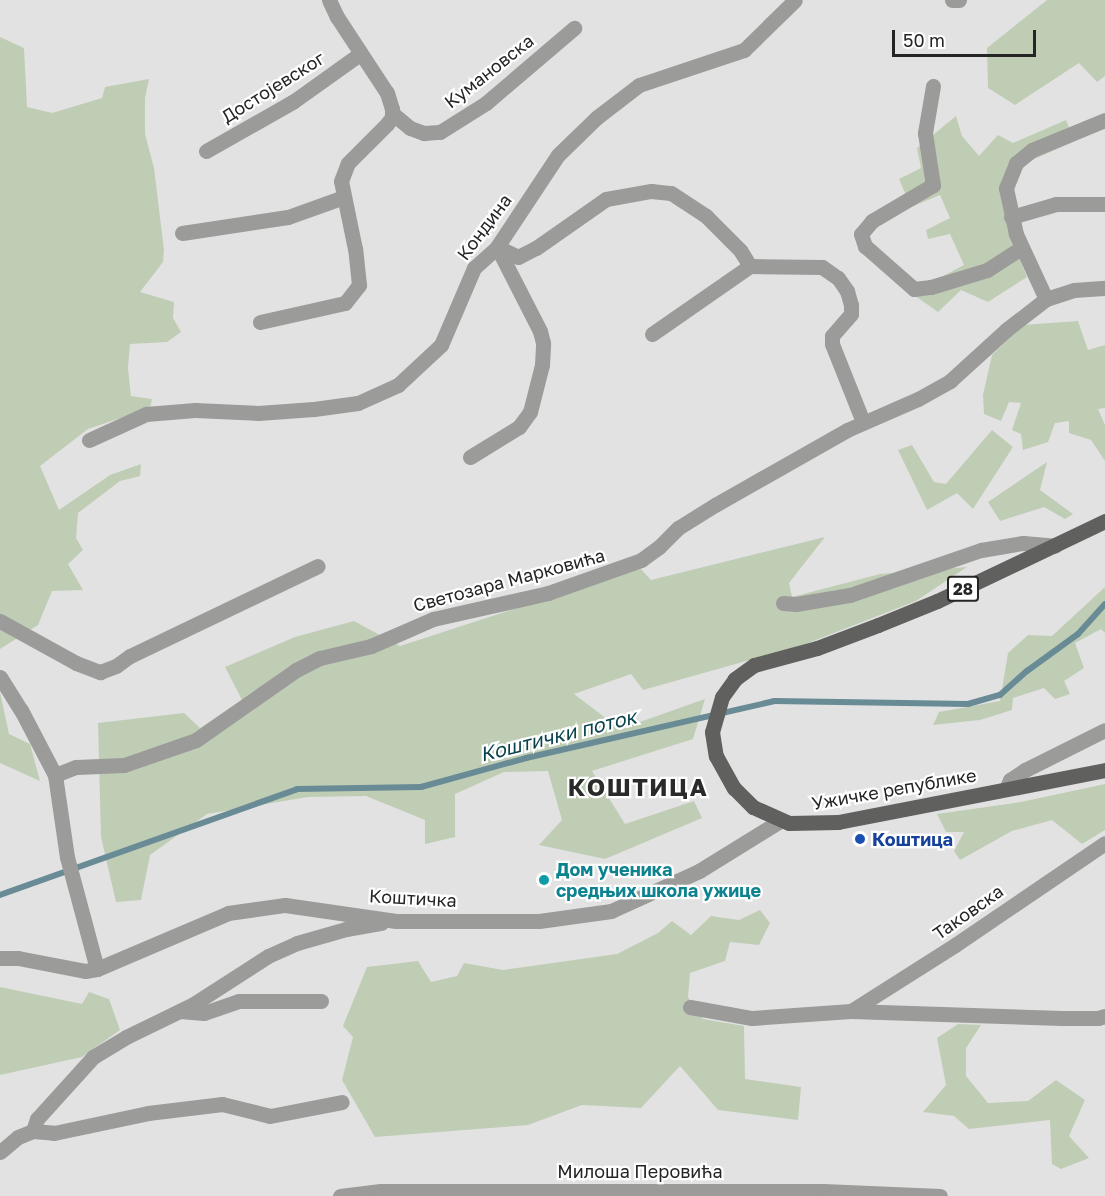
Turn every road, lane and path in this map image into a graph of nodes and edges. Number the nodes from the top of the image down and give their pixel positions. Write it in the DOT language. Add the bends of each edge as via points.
graph roads {
  1 [pos="329,0"];
  2 [pos="795,0"];
  3 [pos="952,0"];
  4 [pos="959,0"];
  5 [pos="574,28"];
  6 [pos="360,54"];
  7 [pos="933,86"];
  8 [pos="392,113"];
  9 [pos="1105,120"];
  10 [pos="206,151"];
  11 [pos="344,197"];
  12 [pos="1105,204"];
  13 [pos="1011,217"];
  14 [pos="182,233"];
  15 [pos="497,247"];
  16 [pos="1021,248"];
  17 [pos="750,266"];
  18 [pos="1105,288"];
  19 [pos="1046,299"];
  20 [pos="260,322"];
  21 [pos="652,334"];
  22 [pos="863,422"];
  23 [pos="89,440"];
  24 [pos="470,457"];
  25 [pos="1105,521"];
  26 [pos="1055,546"];
  27 [pos="318,566"];
  28 [pos="783,603"];
  29 [pos="0,621"];
  30 [pos="0,678"];
  31 [pos="1105,730"];
  32 [pos="1105,770"];
  33 [pos="55,775"];
  34 [pos="1006,789"];
  35 [pos="780,821"];
  36 [pos="1105,843"];
  37 [pos="396,921"];
  38 [pos="0,958"];
  39 [pos="98,969"];
  40 [pos="321,1001"];
  41 [pos="690,1007"];
  42 [pos="180,1011"];
  43 [pos="851,1011"];
  44 [pos="1105,1016"];
  45 [pos="342,1102"];
  46 [pos="33,1131"];
  47 [pos="0,1152"];
  48 [pos="340,1196"];
  49 [pos="940,1196"];
  1 -- 6 [label="street"];
  2 -- 15 [label="street, Кондина" via="744,50 639,85 596,118 558,155"];
  3 -- 4 [label="street"];
  5 -- 8 [label="street, Кумановска" via="486,103 440,132 424,133 410,128"];
  6 -- 8 [label="street" via="387,93"];
  6 -- 10 [label="street, Достојевског" via="294,101"];
  7 -- 16 [label="street" via="925,133 933,185 872,221 861,234 865,246 914,290 987,270"];
  8 -- 11 [label="street" via="387,124 348,163 341,180"];
  9 -- 13 [label="street" via="1032,150 1016,163 1006,188"];
  11 -- 14 [label="street" via="288,217"];
  11 -- 20 [label="street" via="359,285 345,303"];
  12 -- 13 [label="street" via="1056,204"];
  13 -- 16 [label="street"];
  15 -- 17 [label="street" via="518,257 606,199 651,191 670,193 706,216 740,250"];
  15 -- 23 [label="street, Кондина" via="474,268 441,345 398,385 358,403 315,409 146,414"];
  15 -- 24 [label="street" via="540,331 542,365 531,412 519,427"];
  16 -- 19 [label="street"];
  17 -- 21 [label="street"];
  17 -- 22 [label="street" via="822,267 838,278 847,291 851,314 832,336 832,344"];
  18 -- 19 [label="street, Светозара Марковића" via="1074,290"];
  19 -- 22 [label="street, Светозара Марковића" via="950,381"];
  22 -- 33 [label="street, Светозара Марковића" via="696,516 633,563 548,593 433,619 371,645 320,658 296,670 196,740 124,765 76,767"];
  25 -- 26 [label="main road, Ужичке републике / 28"];
  26 -- 28 [label="street" via="1023,543 981,550 850,595"];
  26 -- 35 [label="main road, Ужичке републике / 28" via="878,625 817,648 754,665 735,679 722,697 712,732 716,756 734,788 753,807"];
  27 -- 29 [label="street" via="100,672"];
  30 -- 33 [label="street"];
  31 -- 34 [label="street" via="1015,776"];
  32 -- 34 [label="main road, Ужичке републике / 28"];
  33 -- 39 [label="street" via="67,857"];
  34 -- 35 [label="main road, Ужичке републике / 28" via="838,822"];
  35 -- 37 [label="street, Коштичка" via="699,871 611,911 539,921"];
  36 -- 43 [label="street, Таковска"];
  37 -- 39 [label="street, Коштичка" via="285,905 228,913"];
  37 -- 42 [label="street" via="346,928 297,943 268,956"];
  38 -- 39 [label="street, Коштичка" via="85,971"];
  40 -- 42 [label="street" via="239,1000 204,1013"];
  41 -- 43 [label="street, Таковска" via="752,1018"];
  42 -- 46 [label="street" via="93,1057 37,1119"];
  43 -- 44 [label="street, Таковска"];
  45 -- 46 [label="street" via="270,1116 222,1104 148,1113 54,1133"];
  46 -- 47 [label="street"];
  48 -- 49 [label="street, Милоша Перовића" via="381,1191 823,1191"];
}
